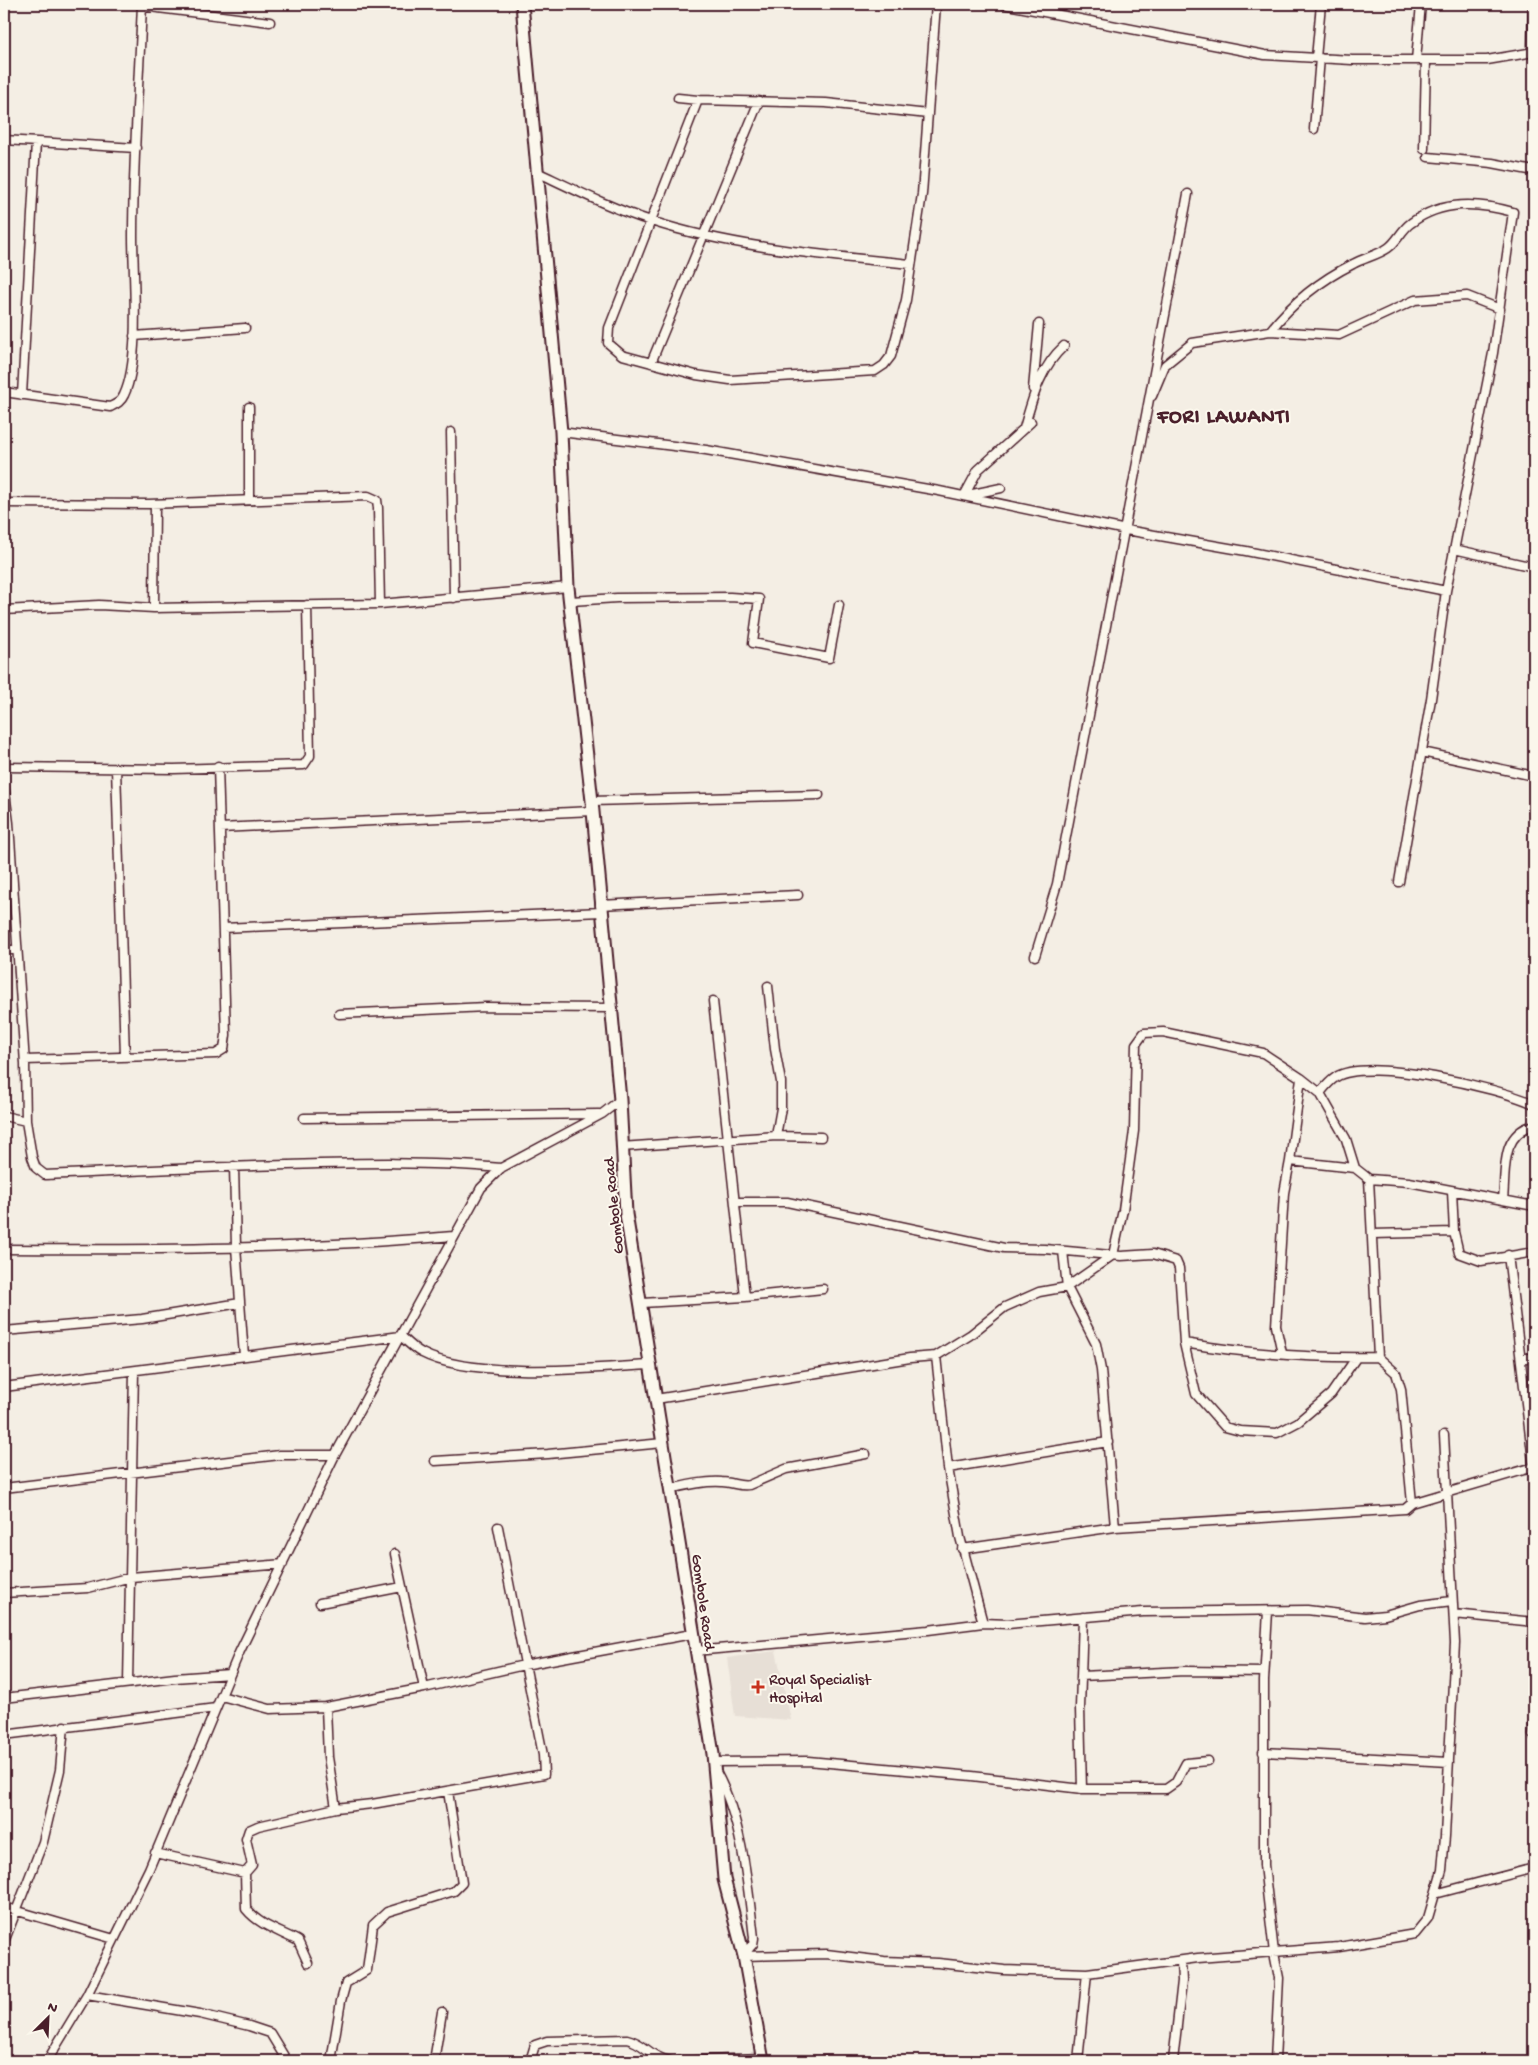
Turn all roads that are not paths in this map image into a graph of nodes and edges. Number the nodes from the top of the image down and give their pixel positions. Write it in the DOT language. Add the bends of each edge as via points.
graph roads {
  1 [pos="522,4"];
  2 [pos="936,4"];
  3 [pos="1003,4"];
  4 [pos="1321,4"];
  5 [pos="1421,4"];
  6 [pos="1533,4"];
  7 [pos="142,5"];
  8 [pos="270,22"];
  9 [pos="1533,53"];
  10 [pos="1318,58"];
  11 [pos="1416,60"];
  12 [pos="1426,60"];
  13 [pos="678,98"];
  14 [pos="698,100"];
  15 [pos="759,101"];
  16 [pos="928,114"];
  17 [pos="1314,129"];
  18 [pos="4,140"];
  19 [pos="36,142"];
  20 [pos="136,148"];
  21 [pos="1424,149"];
  22 [pos="1428,157"];
  23 [pos="1534,171"];
  24 [pos="539,173"];
  25 [pos="1188,194"];
  26 [pos="650,221"];
  27 [pos="704,236"];
  28 [pos="910,264"];
  29 [pos="1500,309"];
  30 [pos="1039,324"];
  31 [pos="246,328"];
  32 [pos="1270,331"];
  33 [pos="134,336"];
  34 [pos="1064,346"];
  35 [pos="651,362"];
  36 [pos="4,392"];
  37 [pos="22,395"];
  38 [pos="1032,398"];
  39 [pos="248,407"];
  40 [pos="1146,409"];
  41 [pos="1031,422"];
  42 [pos="1024,428"];
  43 [pos="451,432"];
  44 [pos="561,432"];
  45 [pos="1001,488"];
  46 [pos="964,496"];
  47 [pos="249,500"];
  48 [pos="4,503"];
  49 [pos="155,504"];
  50 [pos="1126,530"];
  51 [pos="1454,549"];
  52 [pos="1534,567"];
  53 [pos="568,587"];
  54 [pos="1446,591"];
  55 [pos="454,598"];
  56 [pos="571,601"];
  57 [pos="307,604"];
  58 [pos="380,604"];
  59 [pos="839,605"];
  60 [pos="154,608"];
  61 [pos="4,610"];
  62 [pos="1422,752"];
  63 [pos="218,766"];
  64 [pos="4,767"];
  65 [pos="116,768"];
  66 [pos="1534,776"];
  67 [pos="4,785"];
  68 [pos="819,795"];
  69 [pos="592,806"];
  70 [pos="6,823"];
  71 [pos="220,828"];
  72 [pos="1400,882"];
  73 [pos="798,895"];
  74 [pos="601,909"];
  75 [pos="223,928"];
  76 [pos="4,950"];
  77 [pos="17,950"];
  78 [pos="1035,956"];
  79 [pos="768,986"];
  80 [pos="713,1001"];
  81 [pos="612,1008"];
  82 [pos="339,1014"];
  83 [pos="125,1056"];
  84 [pos="25,1060"];
  85 [pos="1301,1078"];
  86 [pos="1320,1094"];
  87 [pos="620,1100"];
  88 [pos="1534,1104"];
  89 [pos="602,1114"];
  90 [pos="4,1116"];
  91 [pos="304,1118"];
  92 [pos="26,1121"];
  93 [pos="1534,1125"];
  94 [pos="776,1136"];
  95 [pos="821,1138"];
  96 [pos="729,1140"];
  97 [pos="621,1147"];
  98 [pos="1290,1161"];
  99 [pos="234,1166"];
  100 [pos="501,1168"];
  101 [pos="1355,1168"];
  102 [pos="1369,1179"];
  103 [pos="1452,1191"];
  104 [pos="1503,1200"];
  105 [pos="736,1202"];
  106 [pos="1534,1206"];
  107 [pos="1454,1232"];
  108 [pos="1373,1234"];
  109 [pos="453,1236"];
  110 [pos="236,1247"];
  111 [pos="4,1249"];
  112 [pos="1063,1251"];
  113 [pos="1534,1252"];
  114 [pos="1113,1255"];
  115 [pos="1508,1255"];
  116 [pos="1067,1287"];
  117 [pos="823,1288"];
  118 [pos="745,1297"];
  119 [pos="240,1303"];
  120 [pos="642,1303"];
  121 [pos="4,1331"];
  122 [pos="400,1336"];
  123 [pos="1184,1343"];
  124 [pos="1282,1353"];
  125 [pos="244,1356"];
  126 [pos="936,1356"];
  127 [pos="1378,1357"];
  128 [pos="1356,1358"];
  129 [pos="1521,1358"];
  130 [pos="1534,1358"];
  131 [pos="649,1365"];
  132 [pos="134,1371"];
  133 [pos="4,1387"];
  134 [pos="656,1399"];
  135 [pos="1444,1435"];
  136 [pos="1108,1442"];
  137 [pos="663,1443"];
  138 [pos="866,1454"];
  139 [pos="335,1455"];
  140 [pos="435,1461"];
  141 [pos="948,1468"];
  142 [pos="1534,1468"];
  143 [pos="132,1471"];
  144 [pos="4,1488"];
  145 [pos="670,1489"];
  146 [pos="1446,1495"];
  147 [pos="1412,1503"];
  148 [pos="498,1526"];
  149 [pos="1115,1527"];
  150 [pos="962,1550"];
  151 [pos="395,1554"];
  152 [pos="283,1564"];
  153 [pos="131,1577"];
  154 [pos="402,1587"];
  155 [pos="4,1593"];
  156 [pos="1452,1601"];
  157 [pos="320,1603"];
  158 [pos="1268,1611"];
  159 [pos="1454,1614"];
  160 [pos="1083,1617"];
  161 [pos="1534,1622"];
  162 [pos="983,1624"];
  163 [pos="692,1634"];
  164 [pos="695,1651"];
  165 [pos="524,1665"];
  166 [pos="1264,1672"];
  167 [pos="230,1674"];
  168 [pos="1081,1676"];
  169 [pos="128,1683"];
  170 [pos="424,1688"];
  171 [pos="221,1696"];
  172 [pos="4,1698"];
  173 [pos="326,1707"];
  174 [pos="216,1708"];
  175 [pos="1534,1721"];
  176 [pos="64,1726"];
  177 [pos="4,1735"];
  178 [pos="1534,1736"];
  179 [pos="1263,1752"];
  180 [pos="1208,1761"];
  181 [pos="1449,1762"];
  182 [pos="714,1765"];
  183 [pos="1082,1789"];
  184 [pos="448,1791"];
  185 [pos="336,1808"];
  186 [pos="155,1853"];
  187 [pos="1534,1868"];
  188 [pos="246,1873"];
  189 [pos="1435,1894"];
  190 [pos="4,1907"];
  191 [pos="16,1910"];
  192 [pos="114,1939"];
  193 [pos="4,1942"];
  194 [pos="1274,1953"];
  195 [pos="744,1956"];
  196 [pos="1181,1961"];
  197 [pos="308,1963"];
  198 [pos="1087,1973"];
  199 [pos="87,1995"];
  200 [pos="442,2012"];
  201 [pos="763,2060"];
  202 [pos="47,2061"];
  203 [pos="287,2061"];
  204 [pos="332,2061"];
  205 [pos="434,2061"];
  206 [pos="530,2061"];
  207 [pos="670,2061"];
  208 [pos="678,2061"];
  209 [pos="884,2061"];
  210 [pos="1078,2061"];
  211 [pos="1173,2061"];
  212 [pos="1275,2061"];
  1 -- 24 [label="street, Gombole Road"];
  2 -- 16 [label="street"];
  3 -- 10 [label="street" via="1265,55"];
  4 -- 10 [label="street"];
  5 -- 11 [label="street"];
  6 -- 9 [label="street"];
  7 -- 8 [label="street"];
  7 -- 20 [label="street"];
  9 -- 12 [label="street" via="1487,60"];
  10 -- 11 [label="street"];
  10 -- 17 [label="street"];
  11 -- 12 [label="street"];
  12 -- 21 [label="street"];
  13 -- 14 [label="street"];
  14 -- 15 [label="street"];
  14 -- 26 [label="street"];
  15 -- 16 [label="street" via="826,103"];
  15 -- 27 [label="street"];
  16 -- 28 [label="street" via="922,194"];
  18 -- 19 [label="street"];
  19 -- 20 [label="street"];
  19 -- 37 [label="street"];
  20 -- 33 [label="street"];
  22 -- 23 [label="street"];
  24 -- 26 [label="street"];
  24 -- 44 [label="street, Gombole Road"];
  25 -- 40 [label="street"];
  26 -- 27 [label="street"];
  26 -- 35 [label="street" via="609,328 608,343 622,354"];
  27 -- 28 [label="street" via="817,254"];
  27 -- 35 [label="street"];
  28 -- 35 [label="street" via="906,300 893,349 884,365 874,371 730,380 696,375"];
  29 -- 32 [label="street" via="1467,296 1415,300 1339,335"];
  29 -- 32 [label="street" via="1513,212 1489,205 1459,204 1425,214 1409,223 1389,248 1352,264 1304,295"];
  29 -- 51 [label="street"];
  30 -- 38 [label="street"];
  31 -- 33 [label="street"];
  32 -- 40 [label="street" via="1192,343 1165,365"];
  33 -- 37 [label="street" via="131,366 124,395 118,404 110,407"];
  34 -- 38 [label="street" via="1051,358"];
  36 -- 37 [label="street"];
  38 -- 42 [label="street"];
  39 -- 47 [label="street"];
  40 -- 50 [label="street"];
  41 -- 42 [label="street"];
  42 -- 46 [label="street" via="978,470"];
  43 -- 55 [label="street"];
  44 -- 46 [label="street" via="706,450"];
  44 -- 53 [label="street, Gombole Road"];
  45 -- 46 [label="street"];
  46 -- 50 [label="street"];
  47 -- 49 [label="street"];
  47 -- 58 [label="street" via="368,496 376,500"];
  48 -- 49 [label="street"];
  49 -- 60 [label="street"];
  50 -- 54 [label="street"];
  50 -- 78 [label="street" via="1056,884"];
  51 -- 52 [label="street"];
  51 -- 54 [label="street"];
  53 -- 55 [label="street"];
  53 -- 56 [label="street, Gombole Road"];
  54 -- 62 [label="street"];
  55 -- 58 [label="street"];
  56 -- 59 [label="street" via="617,598 759,599 753,643 829,658"];
  56 -- 69 [label="street, Gombole Road"];
  57 -- 58 [label="street"];
  57 -- 60 [label="street"];
  57 -- 63 [label="street" via="310,756 304,765"];
  60 -- 61 [label="street" via="99,606"];
  62 -- 66 [label="street"];
  62 -- 72 [label="street"];
  63 -- 65 [label="street"];
  63 -- 71 [label="street"];
  64 -- 65 [label="street"];
  65 -- 83 [label="street"];
  67 -- 70 [label="street"];
  68 -- 69 [label="street"];
  69 -- 71 [label="street"];
  69 -- 74 [label="street, Gombole Road"];
  70 -- 77 [label="street"];
  71 -- 75 [label="street"];
  73 -- 74 [label="street"];
  74 -- 75 [label="street"];
  74 -- 81 [label="street, Gombole Road"];
  75 -- 83 [label="street" via="224,1049 216,1054"];
  76 -- 77 [label="street"];
  77 -- 84 [label="street"];
  79 -- 94 [label="street" via="781,1082"];
  80 -- 96 [label="street"];
  81 -- 82 [label="street" via="486,1007"];
  81 -- 87 [label="street, Gombole Road"];
  83 -- 84 [label="street"];
  84 -- 92 [label="street"];
  85 -- 86 [label="street"];
  85 -- 98 [label="street"];
  85 -- 114 [label="street" via="1263,1053 1163,1032 1140,1037 1136,1044 1134,1132"];
  86 -- 88 [label="street" via="1336,1077 1351,1072 1390,1070 1502,1093"];
  86 -- 101 [label="street" via="1346,1140"];
  87 -- 89 [label="street"];
  87 -- 97 [label="street, Gombole Road"];
  89 -- 91 [label="street"];
  89 -- 100 [label="street"];
  90 -- 92 [label="street"];
  92 -- 99 [label="street" via="32,1157 36,1168 45,1175"];
  93 -- 104 [label="street" via="1523,1128 1512,1137"];
  94 -- 95 [label="street"];
  94 -- 96 [label="street"];
  96 -- 97 [label="street"];
  96 -- 105 [label="street"];
  97 -- 120 [label="street, Gombole Road" via="626,1214"];
  98 -- 101 [label="street"];
  98 -- 124 [label="street" via="1284,1193 1276,1326"];
  99 -- 100 [label="street" via="376,1162"];
  99 -- 110 [label="street"];
  100 -- 109 [label="street" via="481,1188"];
  101 -- 102 [label="street"];
  102 -- 103 [label="street" via="1409,1182"];
  102 -- 108 [label="street"];
  103 -- 104 [label="street"];
  103 -- 107 [label="street"];
  104 -- 106 [label="street"];
  105 -- 112 [label="street" via="787,1202 1004,1248"];
  105 -- 118 [label="street"];
  107 -- 108 [label="street"];
  107 -- 115 [label="street" via="1459,1253 1481,1261"];
  108 -- 127 [label="street"];
  109 -- 110 [label="street"];
  109 -- 122 [label="street"];
  110 -- 111 [label="street"];
  110 -- 119 [label="street"];
  112 -- 114 [label="street"];
  112 -- 116 [label="street"];
  113 -- 115 [label="street"];
  114 -- 116 [label="street"];
  114 -- 123 [label="street" via="1153,1254 1176,1261"];
  115 -- 129 [label="street"];
  116 -- 126 [label="street" via="1039,1292 1012,1303"];
  116 -- 136 [label="street" via="1096,1344"];
  117 -- 118 [label="street"];
  118 -- 120 [label="street"];
  119 -- 121 [label="street" via="142,1319"];
  119 -- 125 [label="street"];
  120 -- 131 [label="street, Gombole Road"];
  122 -- 125 [label="street"];
  122 -- 131 [label="street" via="420,1353 467,1367 591,1369"];
  122 -- 139 [label="street"];
  123 -- 124 [label="street"];
  123 -- 128 [label="street" via="1196,1394 1225,1427 1240,1431 1276,1432 1298,1422 1331,1394"];
  124 -- 128 [label="street" via="1315,1358"];
  125 -- 132 [label="street"];
  126 -- 134 [label="street"];
  126 -- 141 [label="street"];
  127 -- 128 [label="street"];
  127 -- 147 [label="street" via="1396,1373 1401,1388"];
  129 -- 130 [label="street"];
  129 -- 142 [label="street"];
  131 -- 134 [label="street, Gombole Road"];
  132 -- 133 [label="street"];
  132 -- 143 [label="street"];
  134 -- 137 [label="street, Gombole Road"];
  135 -- 146 [label="street"];
  136 -- 141 [label="street"];
  136 -- 149 [label="street"];
  137 -- 140 [label="street"];
  137 -- 145 [label="street, Gombole Road"];
  138 -- 145 [label="street" via="786,1469 750,1485 703,1482"];
  139 -- 143 [label="street" via="280,1455"];
  139 -- 152 [label="street"];
  141 -- 150 [label="street"];
  142 -- 146 [label="street"];
  143 -- 144 [label="street"];
  143 -- 153 [label="street"];
  145 -- 163 [label="street, Gombole Road"];
  146 -- 147 [label="street"];
  146 -- 156 [label="street"];
  147 -- 149 [label="street" via="1406,1509"];
  148 -- 165 [label="street"];
  149 -- 150 [label="street"];
  150 -- 162 [label="street"];
  151 -- 154 [label="street"];
  152 -- 153 [label="street"];
  152 -- 167 [label="street"];
  153 -- 155 [label="street" via="88,1588"];
  153 -- 169 [label="street"];
  154 -- 157 [label="street"];
  154 -- 170 [label="street"];
  156 -- 158 [label="street" via="1365,1617 1307,1610"];
  156 -- 159 [label="street"];
  158 -- 160 [label="street" via="1144,1612"];
  158 -- 166 [label="street"];
  159 -- 161 [label="street"];
  159 -- 181 [label="street"];
  160 -- 162 [label="street"];
  160 -- 168 [label="street"];
  162 -- 164 [label="street"];
  163 -- 164 [label="street, Gombole Road"];
  163 -- 165 [label="street"];
  164 -- 182 [label="street, Gombole Road"];
  165 -- 170 [label="street"];
  165 -- 184 [label="street" via="544,1774"];
  166 -- 168 [label="street" via="1185,1671"];
  166 -- 179 [label="street"];
  167 -- 169 [label="street"];
  167 -- 171 [label="street"];
  168 -- 183 [label="street"];
  169 -- 172 [label="street"];
  170 -- 173 [label="street"];
  171 -- 173 [label="street" via="270,1709"];
  171 -- 174 [label="street"];
  173 -- 185 [label="street" via="328,1757"];
  174 -- 176 [label="street"];
  174 -- 186 [label="street"];
  175 -- 178 [label="street"];
  176 -- 177 [label="street"];
  176 -- 191 [label="street" via="60,1770 44,1842"];
  179 -- 181 [label="street"];
  179 -- 194 [label="street" via="1264,1865"];
  180 -- 183 [label="street" via="1186,1764 1176,1782 1166,1789"];
  181 -- 189 [label="street" via="1442,1870"];
  182 -- 183 [label="street" via="808,1761"];
  182 -- 195 [label="street, Gombole Road" via="724,1880"];
  182 -- 195 [label="street" via="726,1790 740,1842 754,1938"];
  184 -- 185 [label="street"];
  184 -- 204 [label="street" via="462,1883 454,1891 387,1912 373,1925 367,1970 346,1983"];
  185 -- 188 [label="street" via="249,1830 246,1839 252,1865"];
  186 -- 188 [label="street"];
  186 -- 192 [label="street"];
  187 -- 189 [label="street"];
  188 -- 197 [label="street" via="246,1909 260,1922 298,1940"];
  189 -- 194 [label="street" via="1428,1918 1416,1934 1339,1947"];
  190 -- 191 [label="street"];
  191 -- 192 [label="street"];
  191 -- 193 [label="street"];
  192 -- 199 [label="street"];
  194 -- 196 [label="street"];
  194 -- 212 [label="street" via="1279,1978"];
  195 -- 198 [label="street" via="826,1954 1004,1970"];
  195 -- 201 [label="street, Gombole Road"];
  196 -- 198 [label="street"];
  196 -- 211 [label="street" via="1182,1981"];
  198 -- 210 [label="street"];
  199 -- 202 [label="street"];
  199 -- 203 [label="street" via="200,2014 249,2026 270,2033"];
  200 -- 205 [label="street"];
  201 -- 208 [label="street"];
  201 -- 209 [label="street"];
  206 -- 207 [label="street" via="535,2045 547,2041 627,2039 636,2041 651,2055"];
}
